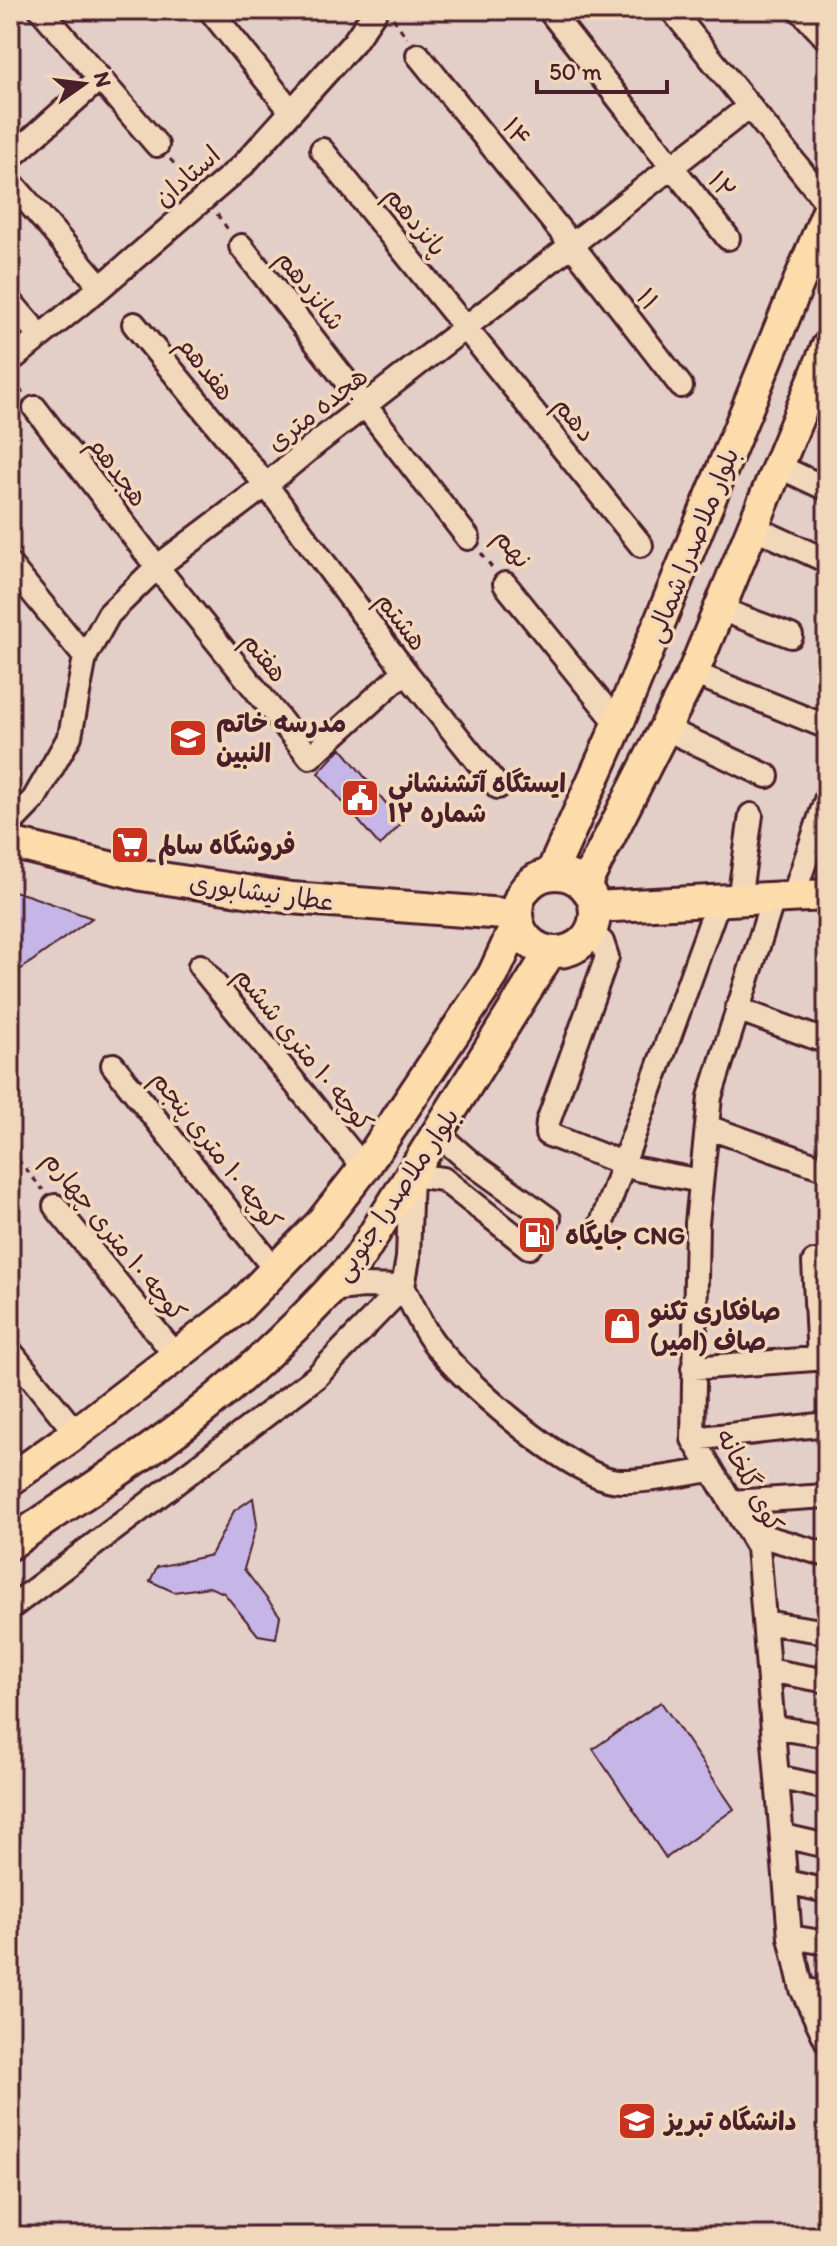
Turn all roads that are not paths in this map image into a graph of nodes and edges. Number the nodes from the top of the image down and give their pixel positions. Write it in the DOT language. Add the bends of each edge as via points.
graph roads {
  1 [pos="41,10"];
  2 [pos="210,10"];
  3 [pos="549,10"];
  4 [pos="672,10"];
  5 [pos="800,10"];
  6 [pos="374,12"];
  7 [pos="827,39"];
  8 [pos="418,55"];
  9 [pos="100,78"];
  10 [pos="750,106"];
  11 [pos="291,111"];
  12 [pos="157,145"];
  13 [pos="322,150"];
  14 [pos="10,158"];
  15 [pos="672,167"];
  16 [pos="10,181"];
  17 [pos="827,203"];
  18 [pos="827,213"];
  19 [pos="728,238"];
  20 [pos="572,245"];
  21 [pos="241,246"];
  22 [pos="101,287"];
  23 [pos="10,301"];
  24 [pos="134,324"];
  25 [pos="466,327"];
  26 [pos="40,336"];
  27 [pos="827,349"];
  28 [pos="10,361"];
  29 [pos="681,386"];
  30 [pos="367,406"];
  31 [pos="35,408"];
  32 [pos="778,466"];
  33 [pos="266,485"];
  34 [pos="827,489"];
  35 [pos="753,527"];
  36 [pos="468,538"];
  37 [pos="641,545"];
  38 [pos="827,561"];
  39 [pos="10,565"];
  40 [pos="157,567"];
  41 [pos="505,584"];
  42 [pos="720,609"];
  43 [pos="791,636"];
  44 [pos="85,657"];
  45 [pos="405,671"];
  46 [pos="693,673"];
  47 [pos="618,724"];
  48 [pos="827,727"];
  49 [pos="666,729"];
  50 [pos="767,776"];
  51 [pos="498,787"];
  52 [pos="827,797"];
  53 [pos="751,815"];
  54 [pos="10,824"];
  55 [pos="10,843"];
  56 [pos="551,874"];
  57 [pos="827,895"];
  58 [pos="783,898"];
  59 [pos="728,901"];
  60 [pos="590,908"];
  61 [pos="518,918"];
  62 [pos="550,952"];
  63 [pos="200,966"];
  64 [pos="737,1009"];
  65 [pos="827,1042"];
  66 [pos="113,1065"];
  67 [pos="707,1127"];
  68 [pos="437,1133"];
  69 [pos="624,1163"];
  70 [pos="364,1168"];
  71 [pos="827,1169"];
  72 [pos="411,1175"];
  73 [pos="701,1181"];
  74 [pos="55,1206"];
  75 [pos="600,1228"];
  76 [pos="814,1262"];
  77 [pos="276,1271"];
  78 [pos="403,1287"];
  79 [pos="331,1290"];
  80 [pos="10,1351"];
  81 [pos="177,1357"];
  82 [pos="823,1359"];
  83 [pos="693,1368"];
  84 [pos="827,1424"];
  85 [pos="76,1433"];
  86 [pos="693,1439"];
  87 [pos="711,1470"];
  88 [pos="10,1480"];
  89 [pos="827,1496"];
  90 [pos="731,1502"];
  91 [pos="749,1532"];
  92 [pos="10,1544"];
  93 [pos="827,1555"];
  94 [pos="10,1608"];
  95 [pos="764,1622"];
  96 [pos="827,1632"];
  97 [pos="768,1670"];
  98 [pos="827,1681"];
  99 [pos="773,1727"];
  100 [pos="827,1736"];
  101 [pos="777,1777"];
  102 [pos="827,1788"];
  103 [pos="783,1836"];
  104 [pos="827,1846"];
  105 [pos="787,1882"];
  106 [pos="827,1891"];
  107 [pos="790,1937"];
  108 [pos="827,1943"];
  109 [pos="802,1989"];
  110 [pos="827,1994"];
  111 [pos="827,2042"];
  1 -- 9 [label="street"];
  2 -- 11 [label="street"];
  3 -- 15 [label="street, ۱۲"];
  4 -- 10 [label="street"];
  5 -- 7 [label="street"];
  6 -- 11 [label="street, استادان"];
  8 -- 20 [label="street, ۱۴"];
  9 -- 12 [label="street"];
  9 -- 14 [label="street"];
  10 -- 15 [label="street, هجده متری"];
  10 -- 17 [label="street"];
  11 -- 22 [label="street, استادان" via="243,165"];
  13 -- 25 [label="street, پانزدهم"];
  15 -- 19 [label="street, ۱۲"];
  15 -- 20 [label="street, هجده متری"];
  16 -- 22 [label="street"];
  18 -- 47 [label="main road, بلوار ملاصدرا شمالی"];
  20 -- 25 [label="street, هجده متری"];
  20 -- 29 [label="street, ۱۱"];
  21 -- 30 [label="street, شانزدهم"];
  22 -- 26 [label="street, استادان"];
  23 -- 26 [label="street"];
  24 -- 33 [label="street, هفدهم"];
  25 -- 30 [label="street, هجده متری"];
  25 -- 37 [label="street, دهم"];
  26 -- 28 [label="street, استادان"];
  27 -- 32 [label="main road, بلوار ملاصدرا شمالی"];
  30 -- 33 [label="street, هجده متری"];
  30 -- 36 [label="street, نهم"];
  31 -- 40 [label="street, هجدهم"];
  32 -- 34 [label="street"];
  32 -- 35 [label="main road, بلوار ملاصدرا شمالی"];
  33 -- 40 [label="street, هجده متری"];
  33 -- 45 [label="street, هشتم"];
  35 -- 38 [label="street"];
  35 -- 42 [label="main road, بلوار ملاصدرا شمالی"];
  39 -- 44 [label="street"];
  40 -- 44 [label="street, هجده متری" via="109,614"];
  40 -- 45 [label="street, هفتم" via="310,757"];
  41 -- 47 [label="street, نهم"];
  42 -- 43 [label="street"];
  42 -- 46 [label="main road, بلوار ملاصدرا شمالی"];
  44 -- 54 [label="street, هجده متری" via="70,736 34,799"];
  45 -- 51 [label="street, هشتم"];
  46 -- 48 [label="street"];
  46 -- 49 [label="main road, بلوار ملاصدرا شمالی"];
  47 -- 56 [label="main road, بلوار ملاصدرا شمالی"];
  49 -- 50 [label="street"];
  49 -- 60 [label="main road, بلوار ملاصدرا شمالی"];
  52 -- 58 [label="street, کوی گلخانه"];
  53 -- 59 [label="street"];
  55 -- 61 [label="main road, عطار نیشابوری" via="142,875 291,898"];
  56 -- 60 [label="main road" via="570,876"];
  56 -- 61 [label="main road" via="526,887"];
  57 -- 58 [label="main road"];
  58 -- 59 [label="main road"];
  58 -- 64 [label="street, کوی گلخانه"];
  59 -- 60 [label="main road"];
  59 -- 69 [label="street"];
  60 -- 62 [label="main road" via="574,948"];
  60 -- 69 [label="street" via="607,957 547,1134"];
  61 -- 62 [label="main road" via="528,940"];
  61 -- 70 [label="main road, بلوار ملاصدرا جنوبی" via="493,975"];
  62 -- 68 [label="main road, بلوار ملاصدرا جنوبی"];
  63 -- 70 [label="street, کوچه ۱۰ متری ششم"];
  64 -- 65 [label="street"];
  64 -- 67 [label="street, کوی گلخانه" via="710,1097"];
  66 -- 77 [label="street, کوچه ۱۰ متری پنجم"];
  67 -- 71 [label="street"];
  67 -- 73 [label="street, کوی گلخانه"];
  68 -- 72 [label="main road, بلوار ملاصدرا جنوبی"];
  68 -- 72 [label="street" via="549,1219 529,1247 443,1179"];
  69 -- 73 [label="street"];
  69 -- 75 [label="street"];
  70 -- 77 [label="main road, بلوار ملاصدرا جنوبی"];
  72 -- 78 [label="street"];
  72 -- 79 [label="main road, بلوار ملاصدرا جنوبی" via="359,1258"];
  73 -- 83 [label="street, کوی گلخانه"];
  74 -- 81 [label="street, کوچه ۱۰ متری چهارم"];
  76 -- 82 [label="street"];
  77 -- 81 [label="main road, بلوار ملاصدرا جنوبی"];
  78 -- 79 [label="street"];
  78 -- 87 [label="street" via="429,1337 484,1396 554,1452 618,1481"];
  78 -- 94 [label="street" via="316,1377"];
  79 -- 92 [label="main road, بلوار ملاصدرا جنوبی" via="258,1364 190,1420"];
  80 -- 85 [label="street"];
  81 -- 85 [label="main road, بلوار ملاصدرا جنوبی"];
  82 -- 83 [label="street"];
  83 -- 86 [label="street, کوی گلخانه"];
  84 -- 86 [label="street"];
  85 -- 88 [label="main road, بلوار ملاصدرا جنوبی"];
  86 -- 87 [label="street, کوی گلخانه"];
  87 -- 90 [label="street, کوی گلخانه"];
  89 -- 90 [label="street"];
  90 -- 91 [label="street, کوی گلخانه"];
  91 -- 93 [label="street"];
  91 -- 95 [label="street, کوی گلخانه" via="758,1547"];
  95 -- 96 [label="street"];
  95 -- 97 [label="street, کوی گلخانه"];
  97 -- 98 [label="street"];
  97 -- 99 [label="street, کوی گلخانه"];
  99 -- 100 [label="street"];
  99 -- 101 [label="street, کوی گلخانه"];
  101 -- 102 [label="street"];
  101 -- 103 [label="street, کوی گلخانه"];
  103 -- 104 [label="street"];
  103 -- 105 [label="street, کوی گلخانه"];
  105 -- 106 [label="street"];
  105 -- 107 [label="street, کوی گلخانه"];
  107 -- 108 [label="street"];
  107 -- 109 [label="street, کوی گلخانه"];
  109 -- 110 [label="street"];
  109 -- 111 [label="street, کوی گلخانه"];
}
